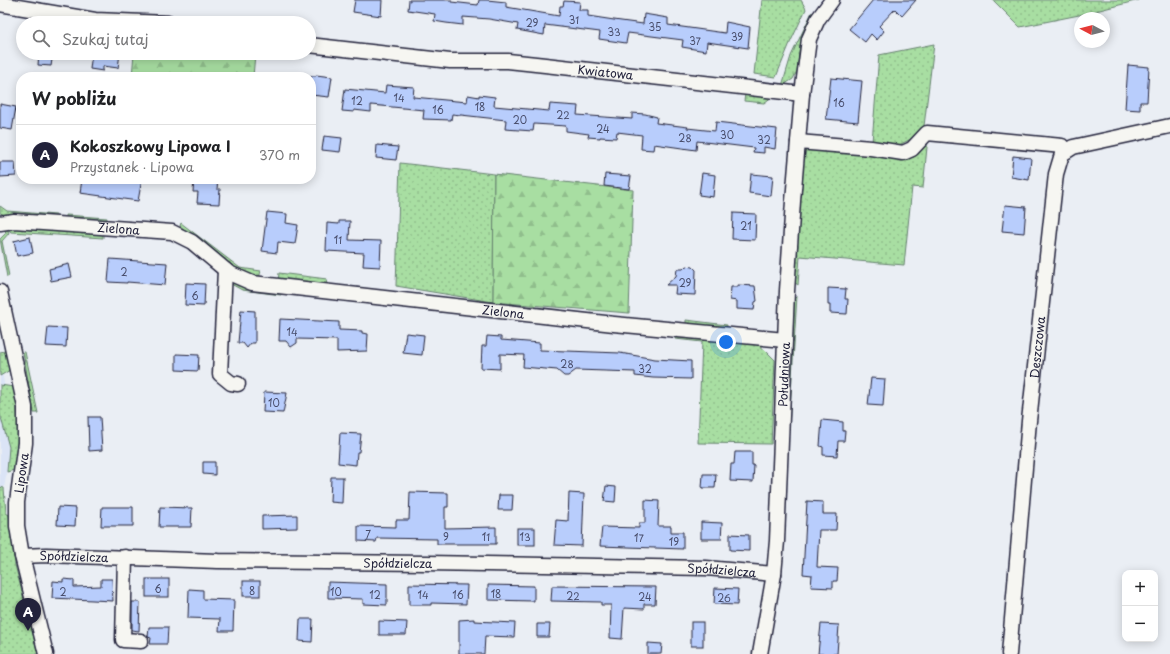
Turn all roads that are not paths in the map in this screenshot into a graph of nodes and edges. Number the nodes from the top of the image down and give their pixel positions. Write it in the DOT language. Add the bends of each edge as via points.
graph roads {
  1 [pos="825,3"];
  2 [pos="0,4"];
  3 [pos="70,16"];
  4 [pos="316,46"];
  5 [pos="802,94"];
  6 [pos="1170,126"];
  7 [pos="798,142"];
  8 [pos="1066,151"];
  9 [pos="0,223"];
  10 [pos="225,270"];
  11 [pos="0,292"];
  12 [pos="3,322"];
  13 [pos="785,340"];
  14 [pos="238,384"];
  15 [pos="22,556"];
  16 [pos="125,558"];
  17 [pos="774,574"];
  18 [pos="141,641"];
  19 [pos="46,654"];
  20 [pos="760,654"];
  21 [pos="1009,654"];
  1 -- 5 [label="street" via="809,39"];
  2 -- 3 [label="street"];
  4 -- 5 [label="street, Kwiatowa" via="450,61 545,65"];
  5 -- 7 [label="street, Południowa"];
  6 -- 8 [label="street" via="1073,147"];
  7 -- 8 [label="street" via="903,153 912,149 926,133 1062,146"];
  7 -- 13 [label="street, Południowa"];
  8 -- 21 [label="street, Deszczowa" via="1062,154 1056,174 1048,234"];
  9 -- 10 [label="street, Zielona" via="14,221 172,232 192,242"];
  10 -- 13 [label="street, Zielona" via="252,283 614,324"];
  10 -- 14 [label="street" via="220,374 231,383"];
  11 -- 12 [label="street, Lipowa"];
  12 -- 15 [label="street, Lipowa" via="25,406 25,444 17,502 17,526"];
  13 -- 17 [label="street, Południowa"];
  15 -- 16 [label="street, Spółdzielcza"];
  15 -- 19 [label="street, Lipowa"];
  16 -- 17 [label="street, Spółdzielcza" via="706,568"];
  16 -- 18 [label="street" via="123,640"];
  17 -- 20 [label="street, Południowa"];
}
